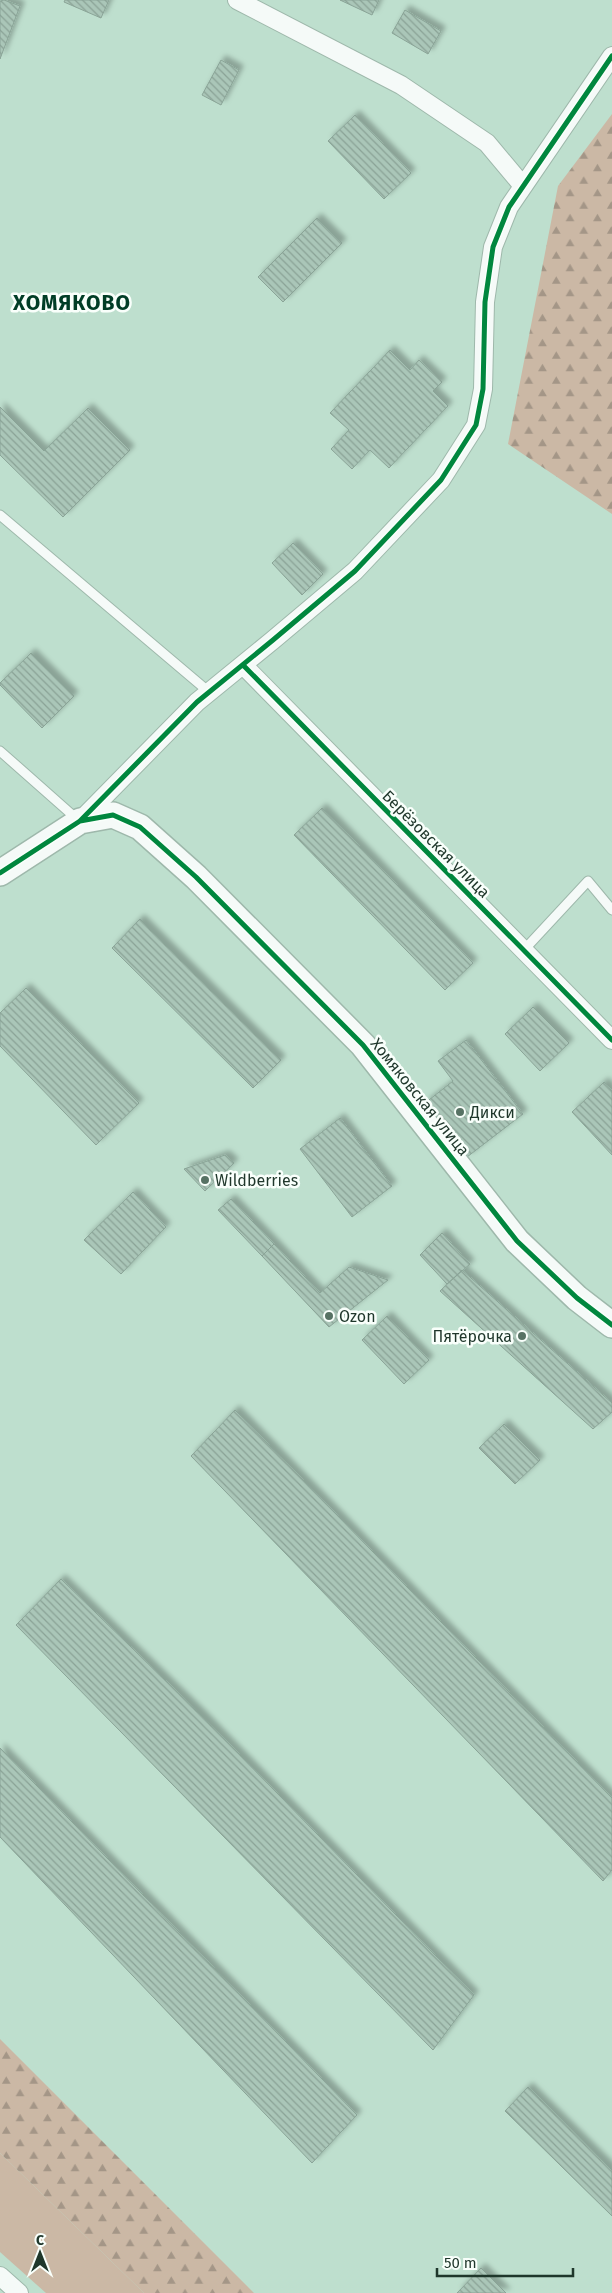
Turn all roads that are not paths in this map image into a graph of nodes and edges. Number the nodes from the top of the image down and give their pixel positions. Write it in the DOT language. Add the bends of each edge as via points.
graph roads {
  1 [pos="237,0"];
  2 [pos="612,56"];
  3 [pos="524,186"];
  4 [pos="0,515"];
  5 [pos="243,665"];
  6 [pos="209,692"];
  7 [pos="0,751"];
  8 [pos="80,821"];
  9 [pos="0,873"];
  10 [pos="612,910"];
  11 [pos="524,950"];
  12 [pos="612,1040"];
  13 [pos="612,1325"];
  14 [pos="0,2276"];
  15 [pos="19,2293"];
  1 -- 3 [label="street" via="400,85 487,143"];
  2 -- 3 [label="street"];
  3 -- 5 [label="street" via="509,207 493,247 485,302 483,389 476,425 441,480 355,571"];
  4 -- 6 [label="lane"];
  5 -- 6 [label="street"];
  5 -- 11 [label="street, Берёзовская улица"];
  6 -- 8 [label="street"];
  7 -- 8 [label="lane"];
  8 -- 9 [label="street"];
  8 -- 13 [label="street, Хомяковская улица" via="113,815 140,828 196,877 363,1045 516,1241 577,1298"];
  10 -- 11 [label="lane" via="588,881"];
  11 -- 12 [label="street, Берёзовская улица"];
  14 -- 15 [label="street"];
}
